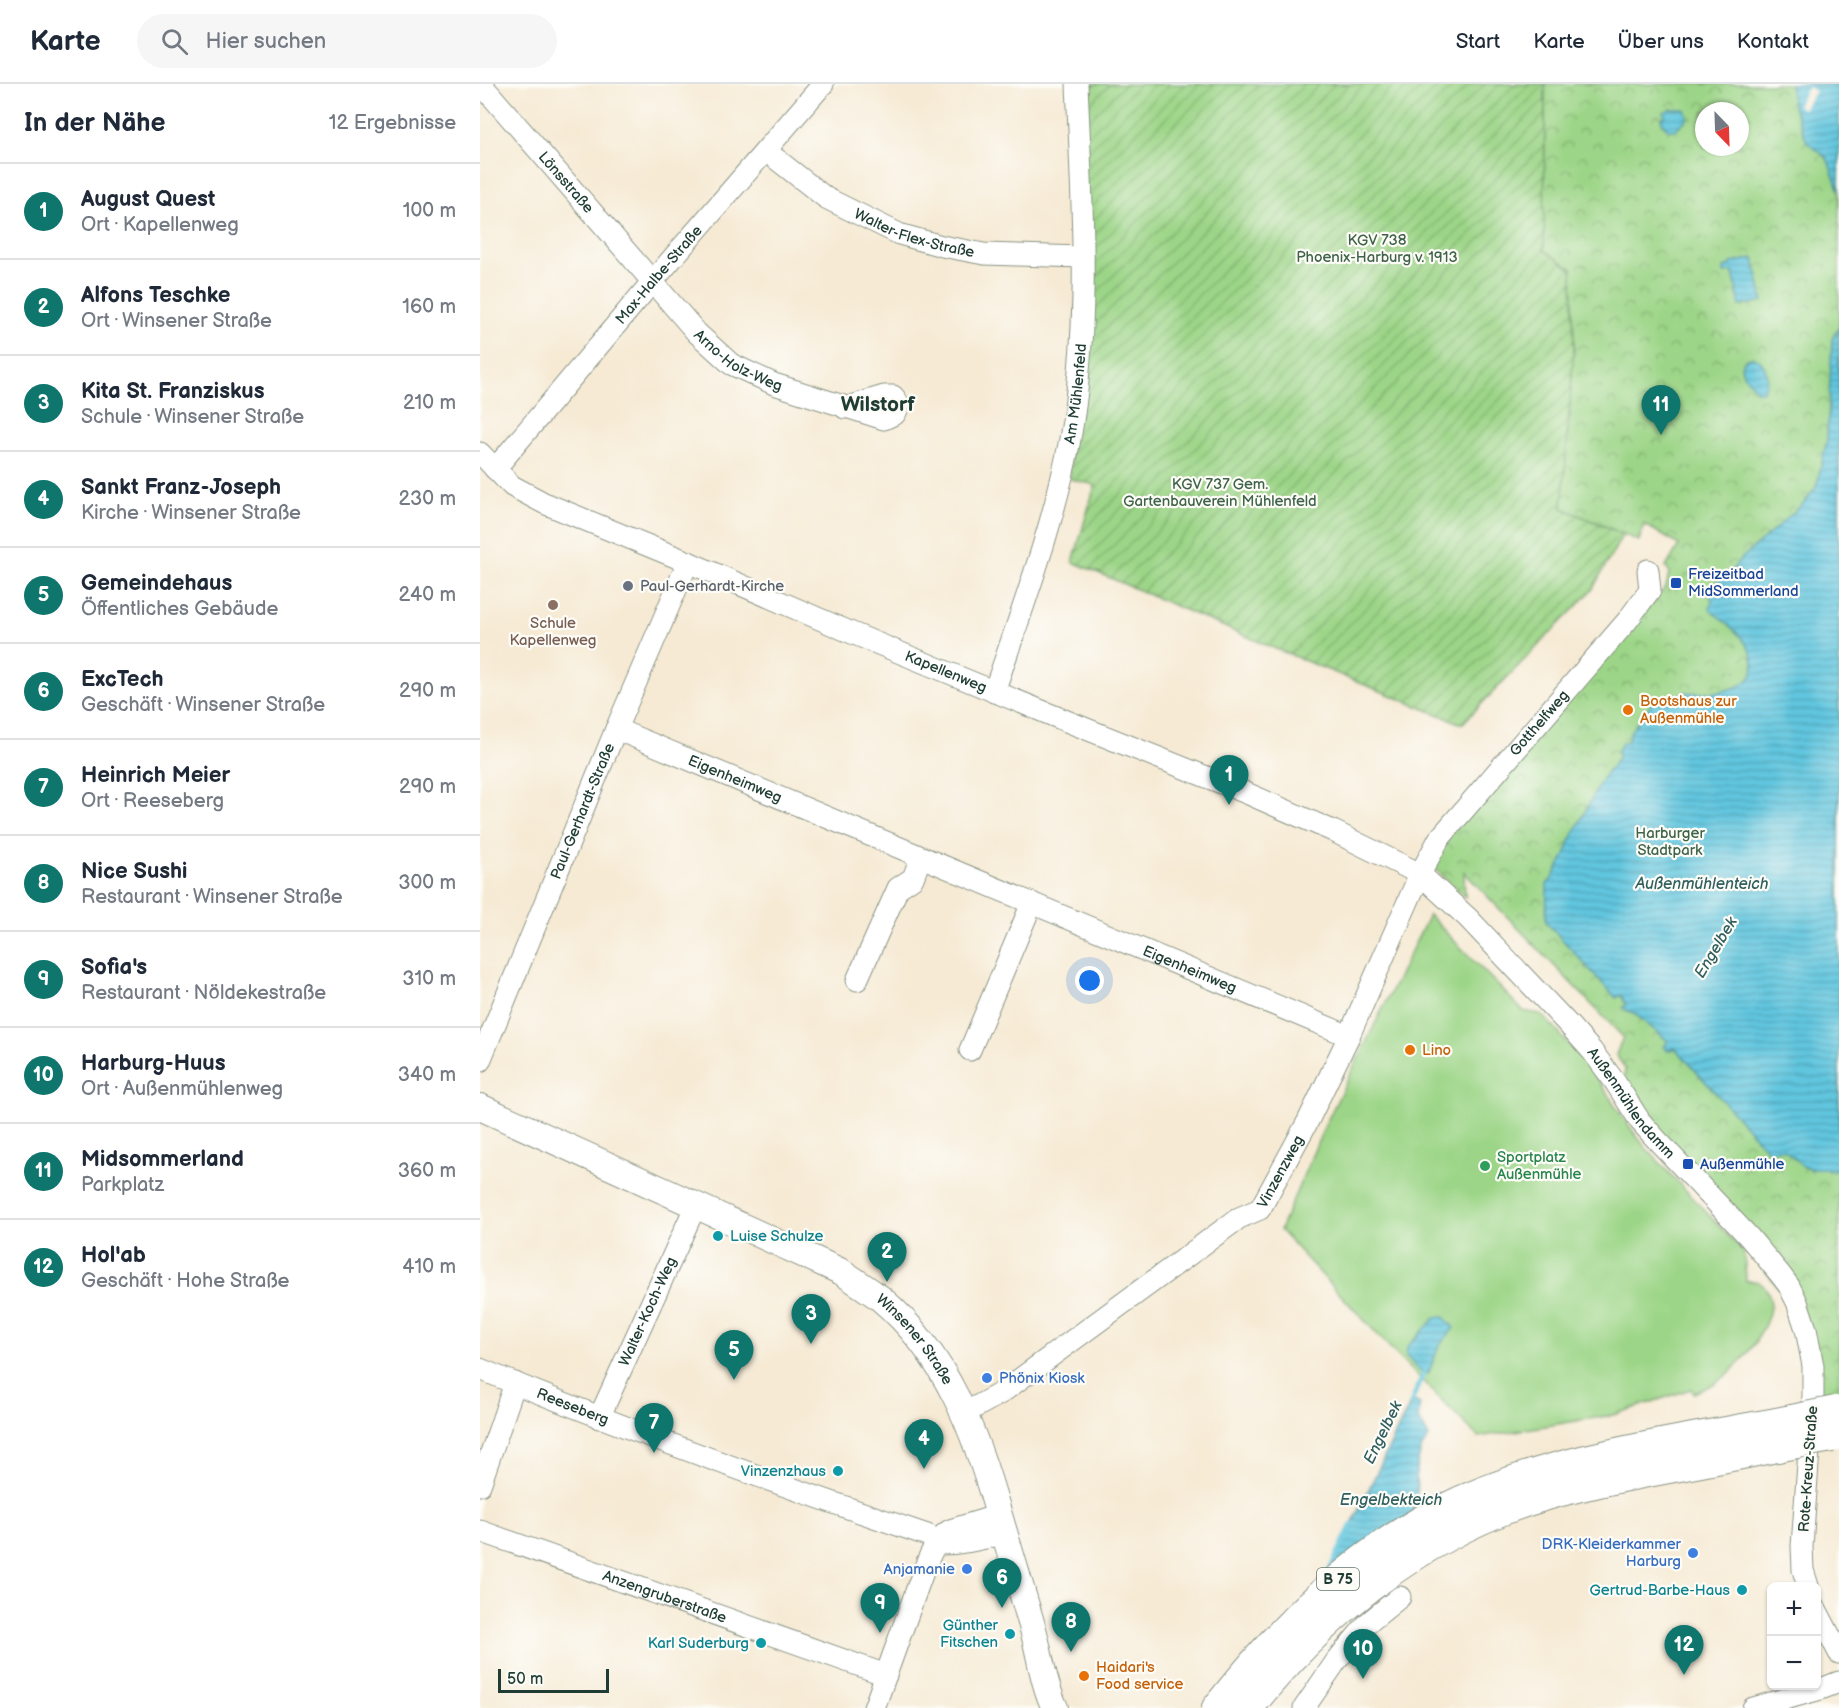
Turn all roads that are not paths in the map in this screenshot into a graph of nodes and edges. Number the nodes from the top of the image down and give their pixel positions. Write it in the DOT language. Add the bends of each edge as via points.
graph roads {
  1 [pos="823,84"];
  2 [pos="1077,84"];
  3 [pos="491,88"];
  4 [pos="766,151"];
  5 [pos="1083,257"];
  6 [pos="652,282"];
  7 [pos="845,408"];
  8 [pos="480,453"];
  9 [pos="495,469"];
  10 [pos="688,562"];
  11 [pos="1649,580"];
  12 [pos="994,692"];
  13 [pos="616,729"];
  14 [pos="921,857"];
  15 [pos="1420,874"];
  16 [pos="1032,903"];
  17 [pos="857,980"];
  18 [pos="1349,1036"];
  19 [pos="970,1050"];
  20 [pos="480,1061"];
  21 [pos="480,1107"];
  22 [pos="696,1205"];
  23 [pos="1811,1351"];
  24 [pos="480,1369"];
  25 [pos="515,1383"];
  26 [pos="965,1413"];
  27 [pos="599,1418"];
  28 [pos="1836,1424"];
  29 [pos="480,1485"];
  30 [pos="1496,1500"];
  31 [pos="1002,1524"];
  32 [pos="480,1531"];
  33 [pos="937,1544"];
  34 [pos="1807,1582"];
  35 [pos="1400,1597"];
  36 [pos="1821,1619"];
  37 [pos="1033,1631"];
  38 [pos="1839,1653"];
  39 [pos="886,1675"];
  40 [pos="1839,1682"];
  41 [pos="874,1708"];
  42 [pos="1055,1708"];
  43 [pos="1070,1708"];
  44 [pos="1216,1708"];
  45 [pos="1248,1708"];
  46 [pos="1304,1708"];
  47 [pos="1754,1708"];
  1 -- 4 [label="street, Max-Halbe-Straße"];
  2 -- 5 [label="street, Am Mühlenfeld"];
  3 -- 6 [label="street, Lönsstraße"];
  4 -- 5 [label="street, Walter-Flex-Straße" via="826,198 899,234 984,254"];
  4 -- 6 [label="street, Max-Halbe-Straße"];
  5 -- 12 [label="street, Am Mühlenfeld" via="1080,341 1070,437 1054,506"];
  6 -- 7 [label="street, Arno-Holz-Weg" via="731,364 774,384"];
  6 -- 9 [label="street, Max-Halbe-Straße"];
  8 -- 9 [label="street, Kapellenweg"];
  9 -- 10 [label="street, Kapellenweg" via="512,486 544,502"];
  10 -- 12 [label="street, Kapellenweg"];
  10 -- 13 [label="street, Paul-Gerhardt-Straße"];
  11 -- 15 [label="street, Gotthelfweg" via="1628,621 1439,839"];
  12 -- 15 [label="street, Kapellenweg" via="1244,792"];
  13 -- 14 [label="street, Eigenheimweg"];
  13 -- 20 [label="street, Paul-Gerhardt-Straße"];
  14 -- 16 [label="street, Eigenheimweg"];
  14 -- 17 [label="street" via="913,878 898,888"];
  15 -- 18 [label="street, Vinzenzweg"];
  15 -- 23 [label="street, Außenmühlendamm" via="1468,918 1568,1024 1592,1051 1640,1121 1768,1257 1797,1302"];
  16 -- 18 [label="street, Eigenheimweg"];
  16 -- 19 [label="street"];
  18 -- 26 [label="street, Vinzenzweg" via="1260,1209 1239,1218 1001,1393"];
  21 -- 22 [label="main road, Winsener Straße"];
  22 -- 26 [label="main road, Winsener Straße" via="842,1272 880,1298 933,1358"];
  22 -- 27 [label="street, Walter-Koch-Weg"];
  23 -- 34 [label="street, Rote-Kreuz-Straße" via="1813,1396 1802,1546"];
  24 -- 25 [label="street, Reeseberg"];
  25 -- 27 [label="street, Reeseberg"];
  25 -- 29 [label="street"];
  26 -- 31 [label="main road, Winsener Straße"];
  27 -- 33 [label="street, Reeseberg" via="927,1535"];
  28 -- 30 [label="highway, B 75, bridge" via="1547,1495"];
  30 -- 44 [label="highway, B 75" via="1441,1511 1374,1552 1335,1581 1286,1627"];
  30 -- 45 [label="highway, B 75" via="1460,1529 1394,1568 1341,1608"];
  31 -- 33 [label="street" via="950,1530"];
  31 -- 37 [label="main road, Winsener Straße"];
  32 -- 39 [label="street, Anzengruberstraße"];
  33 -- 39 [label="street"];
  35 -- 46 [label="street" via="1368,1623"];
  36 -- 38 [label="street"];
  37 -- 42 [label="main road, Winsener Straße" via="1043,1677"];
  37 -- 43 [label="main road, Winsener Straße"];
  39 -- 41 [label="street"];
  40 -- 47 [label="street"];
}
